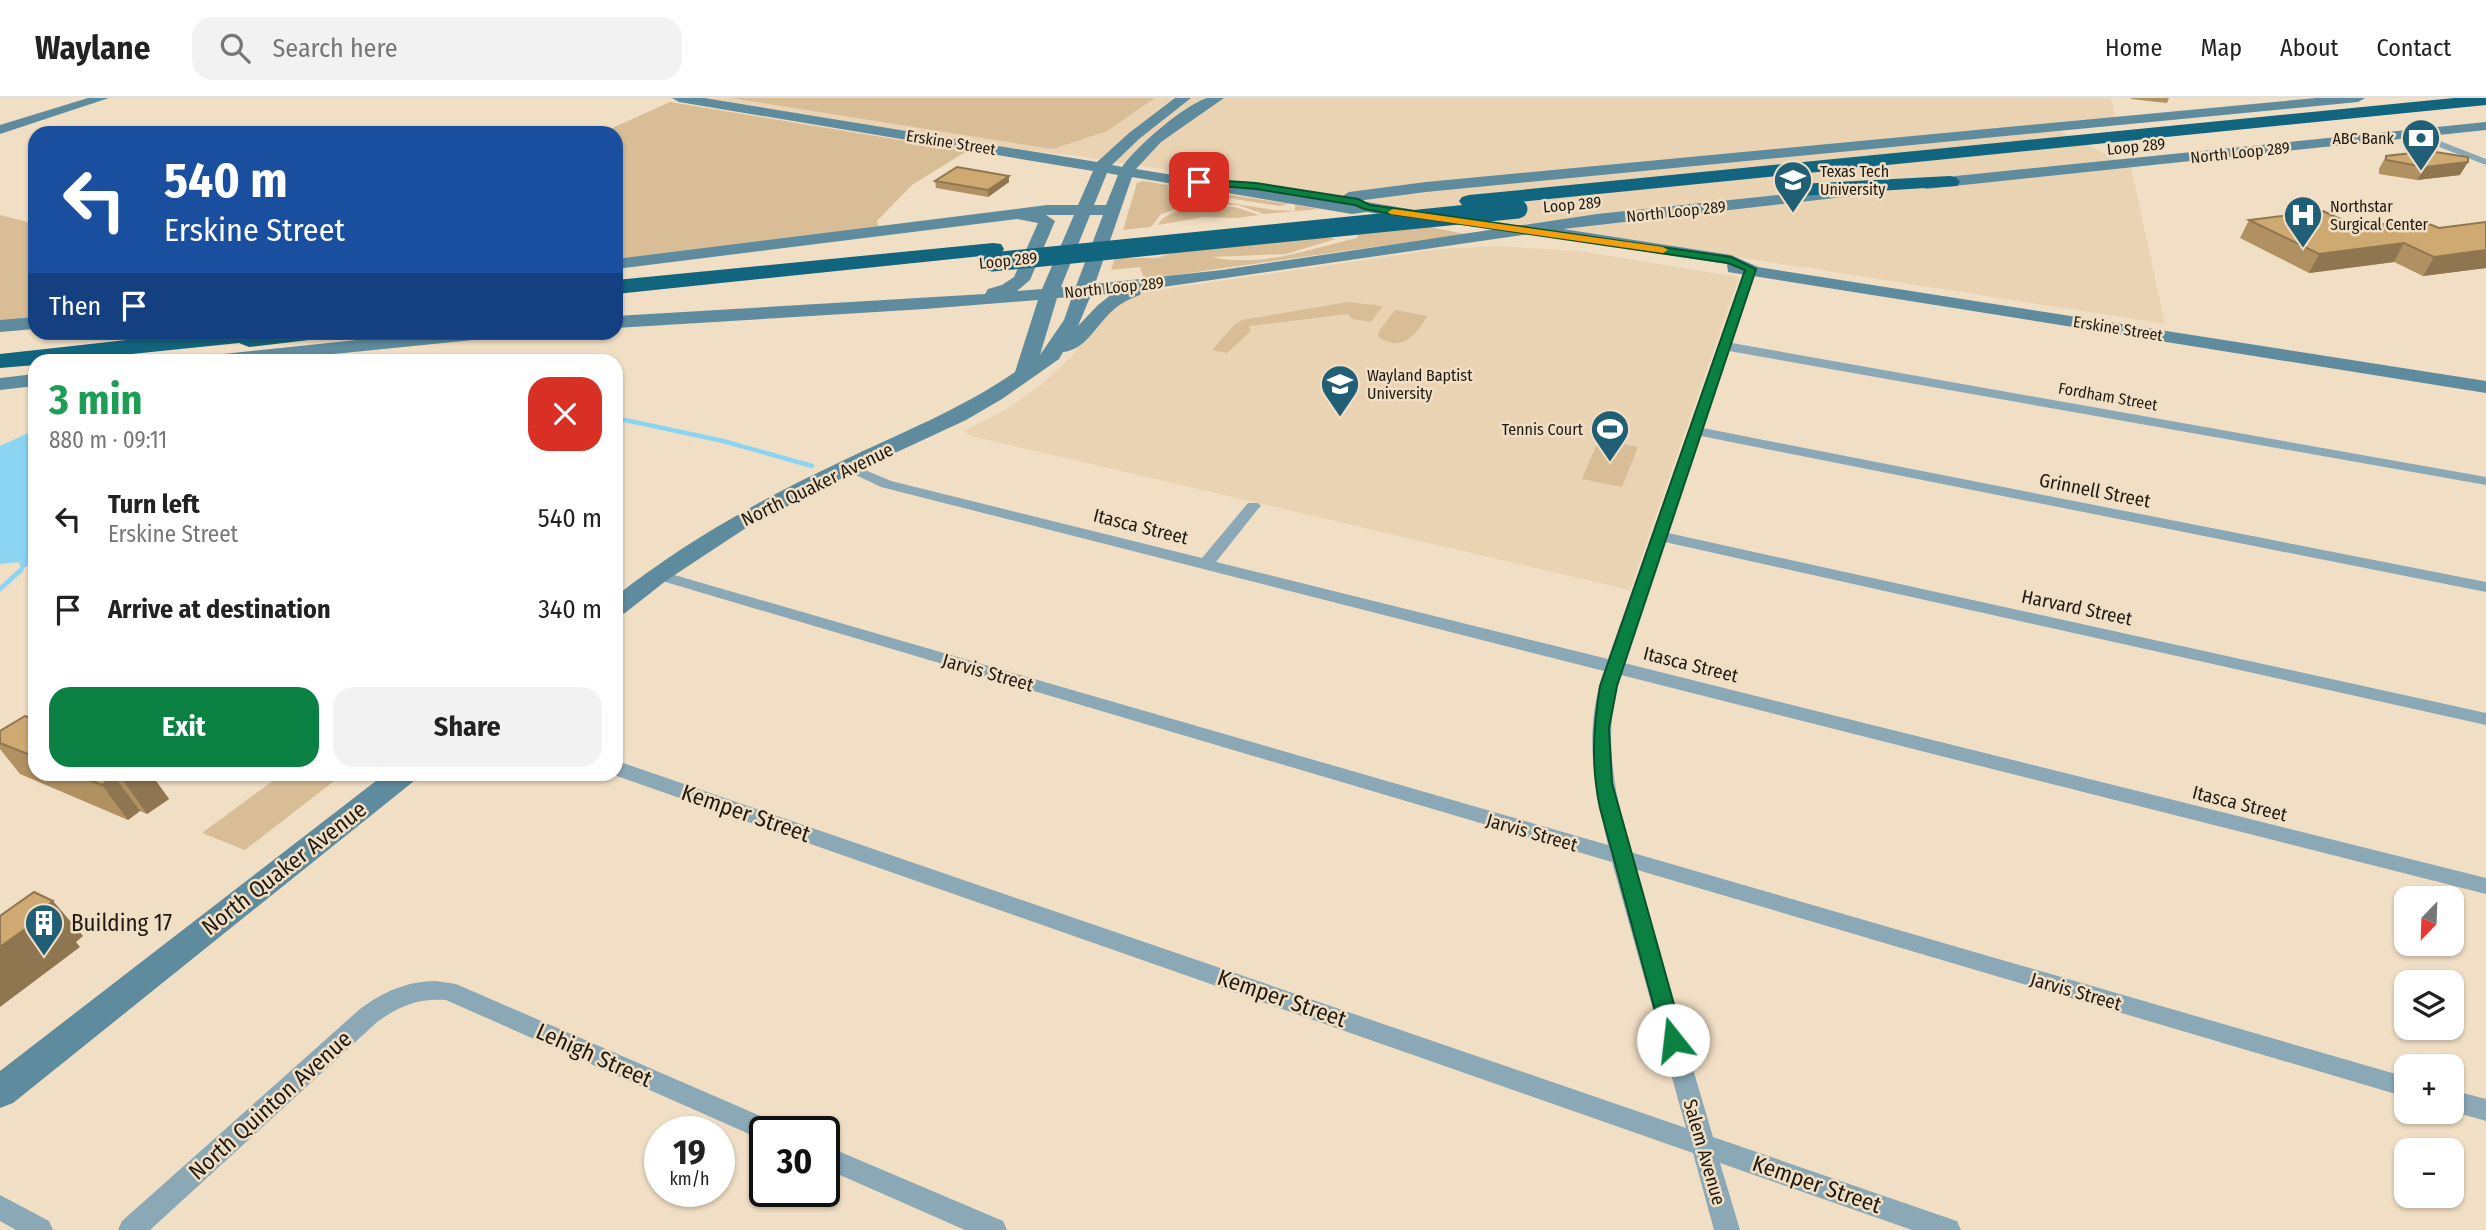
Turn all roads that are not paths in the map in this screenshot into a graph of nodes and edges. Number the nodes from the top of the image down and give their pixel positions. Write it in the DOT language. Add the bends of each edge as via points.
graph roads {
  1 [pos="102,98"];
  2 [pos="679,98"];
  3 [pos="1184,98"];
  4 [pos="1217,98"];
  5 [pos="2358,98"];
  6 [pos="2364,98"];
  7 [pos="2486,100"];
  8 [pos="2486,110"];
  9 [pos="2486,127"];
  10 [pos="0,130"];
  11 [pos="2414,134"];
  12 [pos="1992,149"];
  13 [pos="2486,162"];
  14 [pos="1102,166"];
  15 [pos="1127,170"];
  16 [pos="1951,182"];
  17 [pos="1470,192"];
  18 [pos="1639,198"];
  19 [pos="1355,205"];
  20 [pos="1085,209"];
  21 [pos="1112,210"];
  22 [pos="1016,214"];
  23 [pos="1597,219"];
  24 [pos="1575,222"];
  25 [pos="1530,229"];
  26 [pos="1499,230"];
  27 [pos="1612,242"];
  28 [pos="1404,249"];
  29 [pos="993,255"];
  30 [pos="1661,257"];
  31 [pos="623,263"];
  32 [pos="1751,269"];
  33 [pos="623,275"];
  34 [pos="1222,275"];
  35 [pos="623,286"];
  36 [pos="1082,291"];
  37 [pos="1049,294"];
  38 [pos="623,298"];
  39 [pos="958,302"];
  40 [pos="623,322"];
  41 [pos="28,324"];
  42 [pos="0,326"];
  43 [pos="1036,332"];
  44 [pos="69,340"];
  45 [pos="196,340"];
  46 [pos="254,340"];
  47 [pos="417,340"];
  48 [pos="1724,346"];
  49 [pos="0,347"];
  50 [pos="65,354"];
  51 [pos="144,354"];
  52 [pos="281,354"];
  53 [pos="1052,355"];
  54 [pos="28,358"];
  55 [pos="0,361"];
  56 [pos="28,370"];
  57 [pos="1025,372"];
  58 [pos="0,374"];
  59 [pos="28,381"];
  60 [pos="0,384"];
  61 [pos="2486,387"];
  62 [pos="1696,431"];
  63 [pos="846,467"];
  64 [pos="2486,481"];
  65 [pos="1253,506"];
  66 [pos="1660,536"];
  67 [pos="1206,564"];
  68 [pos="658,576"];
  69 [pos="2486,586"];
  70 [pos="623,603"];
  71 [pos="1615,666"];
  72 [pos="2486,719"];
  73 [pos="623,770"];
  74 [pos="395,781"];
  75 [pos="1621,858"];
  76 [pos="2486,886"];
  77 [pos="416,990"];
  78 [pos="2394,1083"];
  79 [pos="0,1093"];
  80 [pos="2464,1105"];
  81 [pos="2486,1111"];
  82 [pos="749,1123"];
  83 [pos="1703,1144"];
  84 [pos="840,1164"];
  85 [pos="0,1208"];
  86 [pos="962,1224"];
  87 [pos="40,1230"];
  88 [pos="131,1230"];
  89 [pos="994,1230"];
  90 [pos="1727,1230"];
  91 [pos="1948,1230"];
  1 -- 10 [label="main road"];
  2 -- 14 [label="main road, Erskine Street"];
  3 -- 14 [label="main road"];
  4 -- 15 [label="main road" via="1157,139"];
  5 -- 17 [label="main road"];
  6 -- 12 [label="highway"];
  7 -- 12 [label="highway, Loop 289"];
  8 -- 18 [label="highway, Loop 289"];
  9 -- 11 [label="main road, North Loop 289"];
  11 -- 13 [label="street"];
  11 -- 16 [label="main road, North Loop 289"];
  12 -- 17 [label="highway, Loop 289"];
  14 -- 15 [label="main road, Erskine Street"];
  14 -- 20 [label="main road"];
  15 -- 19 [label="main road, Erskine Street"];
  15 -- 21 [label="main road, North Quaker Avenue"];
  16 -- 18 [label="highway"];
  16 -- 23 [label="main road, North Loop 289"];
  17 -- 19 [label="main road" via="1378,192 1354,196"];
  17 -- 24 [label="main road" via="1435,191 1427,198 1442,205"];
  17 -- 29 [label="highway, Loop 289"];
  18 -- 29 [label="highway, Loop 289, bridge"];
  19 -- 26 [label="main road, Erskine Street"];
  20 -- 21 [label="main road"];
  20 -- 22 [label="main road"];
  20 -- 37 [label="main road"];
  21 -- 36 [label="main road, North Quaker Avenue"];
  22 -- 31 [label="main road"];
  22 -- 39 [label="main road" via="1047,221 1021,280 1009,289"];
  23 -- 24 [label="main road, North Loop 289"];
  23 -- 27 [label="main road" via="1585,230"];
  24 -- 25 [label="main road, North Loop 289"];
  25 -- 26 [label="main road, Erskine Street"];
  25 -- 27 [label="main road, Erskine Street"];
  26 -- 28 [label="main road, North Loop 289"];
  26 -- 30 [label="main road, Erskine Street"];
  27 -- 32 [label="main road, Erskine Street" via="1731,260"];
  28 -- 30 [label="main road" via="1534,245"];
  28 -- 34 [label="main road, North Loop 289"];
  29 -- 33 [label="highway"];
  29 -- 35 [label="highway, Loop 289"];
  29 -- 38 [label="highway, Loop 289"];
  30 -- 32 [label="main road, Erskine Street"];
  32 -- 48 [label="street, Salem Avenue"];
  32 -- 61 [label="main road, Erskine Street"];
  34 -- 36 [label="main road, North Loop 289"];
  34 -- 53 [label="main road" via="1119,296 1104,306 1079,340"];
  36 -- 37 [label="main road, North Loop 289"];
  36 -- 53 [label="main road, North Quaker Avenue" via="1067,334"];
  37 -- 39 [label="main road, North Loop 289"];
  37 -- 43 [label="main road"];
  39 -- 40 [label="main road, North Loop 289"];
  39 -- 43 [label="main road" via="1014,308 1029,319"];
  41 -- 42 [label="main road"];
  43 -- 57 [label="main road"];
  44 -- 49 [label="highway"];
  45 -- 50 [label="highway"];
  46 -- 51 [label="highway"];
  47 -- 52 [label="main road"];
  48 -- 62 [label="street, Salem Avenue"];
  48 -- 64 [label="street, Fordham Street"];
  53 -- 57 [label="main road, North Quaker Avenue"];
  54 -- 55 [label="highway"];
  56 -- 58 [label="highway"];
  57 -- 63 [label="main road, North Quaker Avenue" via="959,416"];
  59 -- 60 [label="main road"];
  62 -- 66 [label="street, Salem Avenue"];
  62 -- 69 [label="street, Grinnell Street"];
  63 -- 67 [label="street, Itasca Street" via="886,484"];
  63 -- 68 [label="main road, North Quaker Avenue" via="741,521"];
  65 -- 67 [label="street"];
  66 -- 71 [label="street, Salem Avenue"];
  66 -- 72 [label="street, Harvard Street"];
  67 -- 71 [label="street, Itasca Street"];
  68 -- 70 [label="main road, North Quaker Avenue"];
  68 -- 75 [label="street, Jarvis Street"];
  71 -- 75 [label="street, Salem Avenue" via="1601,728 1604,783"];
  71 -- 76 [label="street, Itasca Street"];
  73 -- 83 [label="street, Kemper Street"];
  74 -- 79 [label="main road, North Quaker Avenue"];
  75 -- 78 [label="street, Jarvis Street"];
  75 -- 83 [label="street, Salem Avenue"];
  77 -- 82 [label="street, Lehigh Street" via="448,991"];
  77 -- 88 [label="street, North Quinton Avenue" via="389,1000 368,1016"];
  80 -- 81 [label="street"];
  83 -- 90 [label="street, Salem Avenue"];
  83 -- 91 [label="street, Kemper Street"];
  84 -- 86 [label="street"];
  85 -- 87 [label="street"];
  86 -- 89 [label="street"];
}
